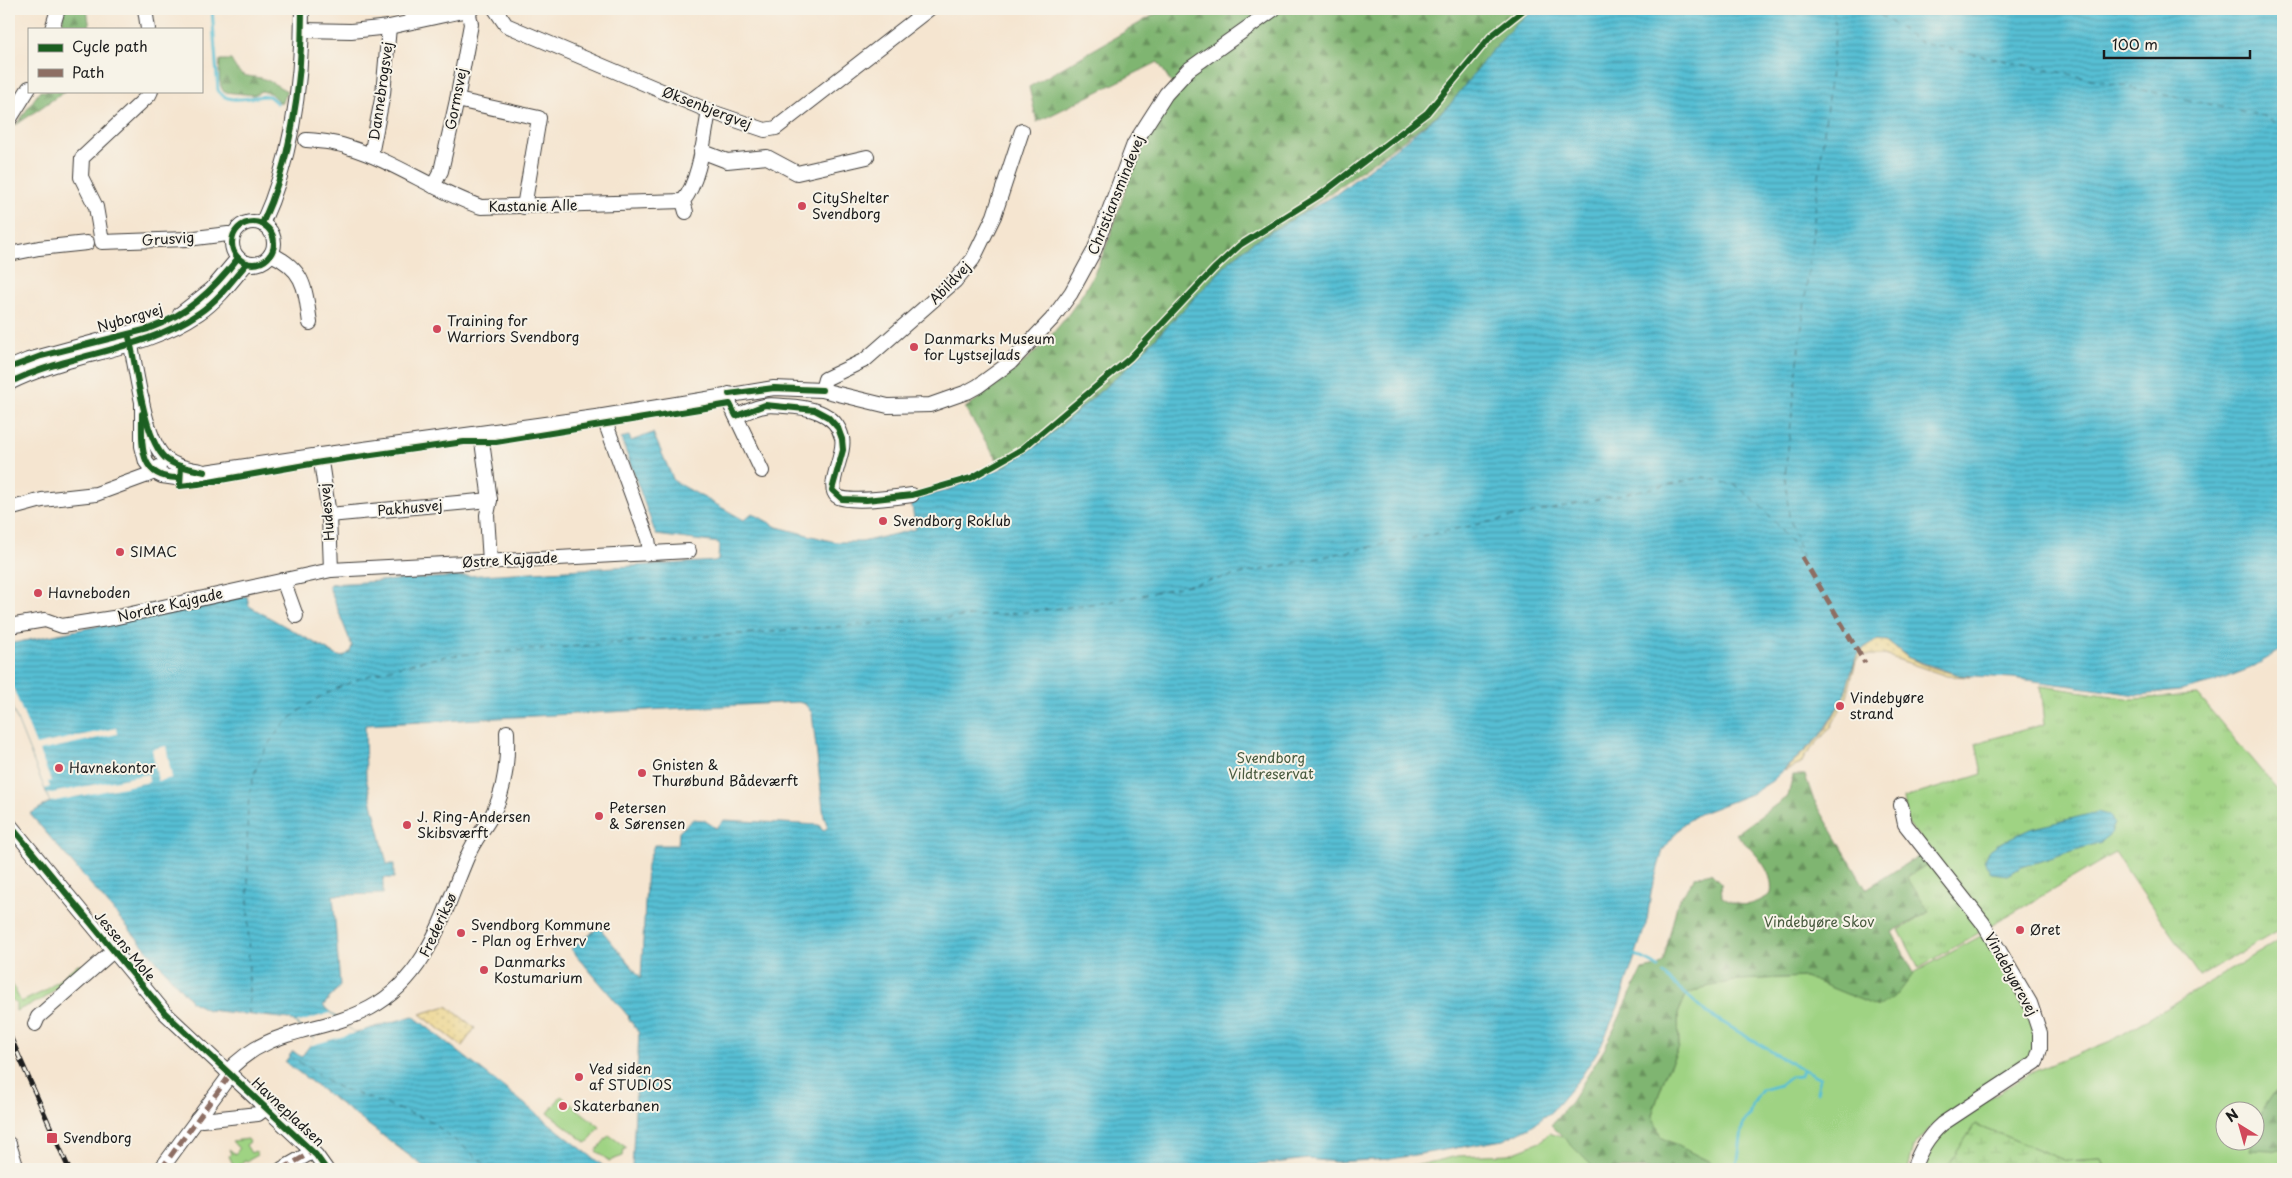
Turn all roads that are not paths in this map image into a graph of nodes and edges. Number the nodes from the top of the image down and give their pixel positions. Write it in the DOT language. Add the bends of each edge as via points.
graph roads {
  1 [pos="58,9"];
  2 [pos="145,9"];
  3 [pos="302,9"];
  4 [pos="495,9"];
  5 [pos="929,9"];
  6 [pos="1274,9"];
  7 [pos="470,10"];
  8 [pos="412,15"];
  9 [pos="389,27"];
  10 [pos="52,28"];
  11 [pos="148,28"];
  12 [pos="302,30"];
  13 [pos="28,90"];
  14 [pos="150,92"];
  15 [pos="457,100"];
  16 [pos="709,111"];
  17 [pos="9,120"];
  18 [pos="1022,130"];
  19 [pos="306,140"];
  20 [pos="701,151"];
  21 [pos="371,155"];
  22 [pos="867,157"];
  23 [pos="434,186"];
  24 [pos="524,207"];
  25 [pos="262,224"];
  26 [pos="234,235"];
  27 [pos="87,243"];
  28 [pos="9,254"];
  29 [pos="272,254"];
  30 [pos="243,261"];
  31 [pos="310,322"];
  32 [pos="129,340"];
  33 [pos="9,368"];
  34 [pos="9,383"];
  35 [pos="822,390"];
  36 [pos="729,394"];
  37 [pos="142,400"];
  38 [pos="603,416"];
  39 [pos="736,416"];
  40 [pos="481,434"];
  41 [pos="320,455"];
  42 [pos="165,458"];
  43 [pos="762,471"];
  44 [pos="154,472"];
  45 [pos="206,477"];
  46 [pos="912,495"];
  47 [pos="490,500"];
  48 [pos="9,509"];
  49 [pos="329,515"];
  50 [pos="689,551"];
  51 [pos="650,552"];
  52 [pos="490,562"];
  53 [pos="331,570"];
  54 [pos="283,580"];
  55 [pos="296,616"];
  56 [pos="9,626"];
  57 [pos="507,732"];
  58 [pos="1901,805"];
  59 [pos="9,824"];
  60 [pos="113,951"];
  61 [pos="35,1024"];
  62 [pos="228,1073"];
  63 [pos="266,1108"];
  64 [pos="199,1120"];
  65 [pos="312,1152"];
  66 [pos="160,1169"];
  67 [pos="282,1169"];
  68 [pos="326,1169"];
  69 [pos="1913,1169"];
  1 -- 10 [label="street"];
  2 -- 11 [label="street"];
  3 -- 12 [label="street"];
  4 -- 16 [label="street, Øksenbjergvej" via="506,25"];
  5 -- 16 [label="street, Øksenbjergvej" via="776,128 765,130"];
  6 -- 35 [label="street, Christiansmindevej" via="1188,70 1166,94 1134,144 1094,250 1071,293 1011,362 967,392 930,405 888,406"];
  7 -- 8 [label="street"];
  7 -- 15 [label="street, Gormsvej" via="471,24"];
  8 -- 9 [label="street"];
  9 -- 12 [label="street" via="351,32"];
  9 -- 21 [label="street, Dannebrogsvej" via="383,94"];
  12 -- 25 [label="street" via="290,139 280,178"];
  13 -- 17 [label="street"];
  14 -- 26 [label="street, Grusvig" via="82,158 81,177 96,207 102,242"];
  15 -- 23 [label="street, Gormsvej" via="441,172"];
  15 -- 24 [label="street" via="539,118"];
  16 -- 20 [label="street"];
  18 -- 35 [label="street, Abildvej" via="994,216 973,259 955,281 865,360 826,379"];
  19 -- 21 [label="street, Kastanie Alle" via="346,146"];
  20 -- 22 [label="street" via="727,161 767,158 797,173"];
  20 -- 24 [label="street, Kastanie Alle" via="684,207"];
  21 -- 23 [label="street, Kastanie Alle"];
  23 -- 24 [label="street, Kastanie Alle" via="481,207"];
  25 -- 26 [label="street" via="246,224"];
  25 -- 29 [label="street" via="273,237"];
  26 -- 30 [label="street" via="233,247"];
  27 -- 28 [label="street"];
  29 -- 30 [label="street" via="258,264"];
  29 -- 31 [label="street" via="299,274 306,293"];
  30 -- 32 [label="street, Nyborgvej" via="219,296 200,312 179,325"];
  32 -- 33 [label="street, Nyborgvej" via="41,356"];
  32 -- 34 [label="street, Nyborgvej" via="50,365"];
  32 -- 37 [label="street"];
  35 -- 36 [label="street, Christiansmindevej" via="774,388"];
  36 -- 38 [label="street, Christiansmindevej"];
  36 -- 39 [label="street"];
  37 -- 42 [label="street" via="154,439"];
  37 -- 44 [label="street" via="142,452"];
  38 -- 40 [label="street, Christiansmindevej"];
  38 -- 51 [label="street"];
  39 -- 43 [label="street"];
  39 -- 46 [label="street" via="765,405 815,410 828,417 838,428 842,439 843,450 832,490 837,496 866,500"];
  40 -- 41 [label="street, Christiansmindevej"];
  40 -- 47 [label="street"];
  41 -- 45 [label="street, Christiansmindevej"];
  41 -- 49 [label="street, Hudesvej"];
  42 -- 44 [label="street"];
  42 -- 45 [label="street"];
  44 -- 45 [label="street, Christiansmindevej" via="176,478"];
  44 -- 48 [label="street" via="96,494 42,500"];
  47 -- 49 [label="street, Pakhusvej"];
  47 -- 52 [label="street" via="487,515"];
  49 -- 53 [label="street, Hudesvej"];
  50 -- 51 [label="street, Østre Kajgade"];
  51 -- 52 [label="street, Østre Kajgade"];
  52 -- 53 [label="street, Østre Kajgade"];
  53 -- 54 [label="street, Nordre Kajgade"];
  54 -- 55 [label="street"];
  54 -- 56 [label="street, Nordre Kajgade" via="96,621 62,626 45,620"];
  57 -- 62 [label="street, Frederiksø" via="508,760 498,802 469,853 429,948 415,969 392,993 366,1010 260,1045 241,1058"];
  58 -- 69 [label="street, Vindebyørevej" via="1905,824 1988,931 2030,1003 2040,1033 2036,1062 1930,1134"];
  59 -- 60 [label="street, Jessens Mole"];
  60 -- 61 [label="street, Jessens Mole" via="38,1017"];
  60 -- 62 [label="street, Jessens Mole" via="165,1013"];
  62 -- 63 [label="street, Havnepladsen"];
  62 -- 64 [label="street, Frederiksø"];
  63 -- 64 [label="street" via="258,1114"];
  63 -- 65 [label="street, Havnepladsen"];
  64 -- 66 [label="street, Frederiksø"];
  65 -- 67 [label="street"];
  65 -- 68 [label="street, Havnepladsen"];
}
